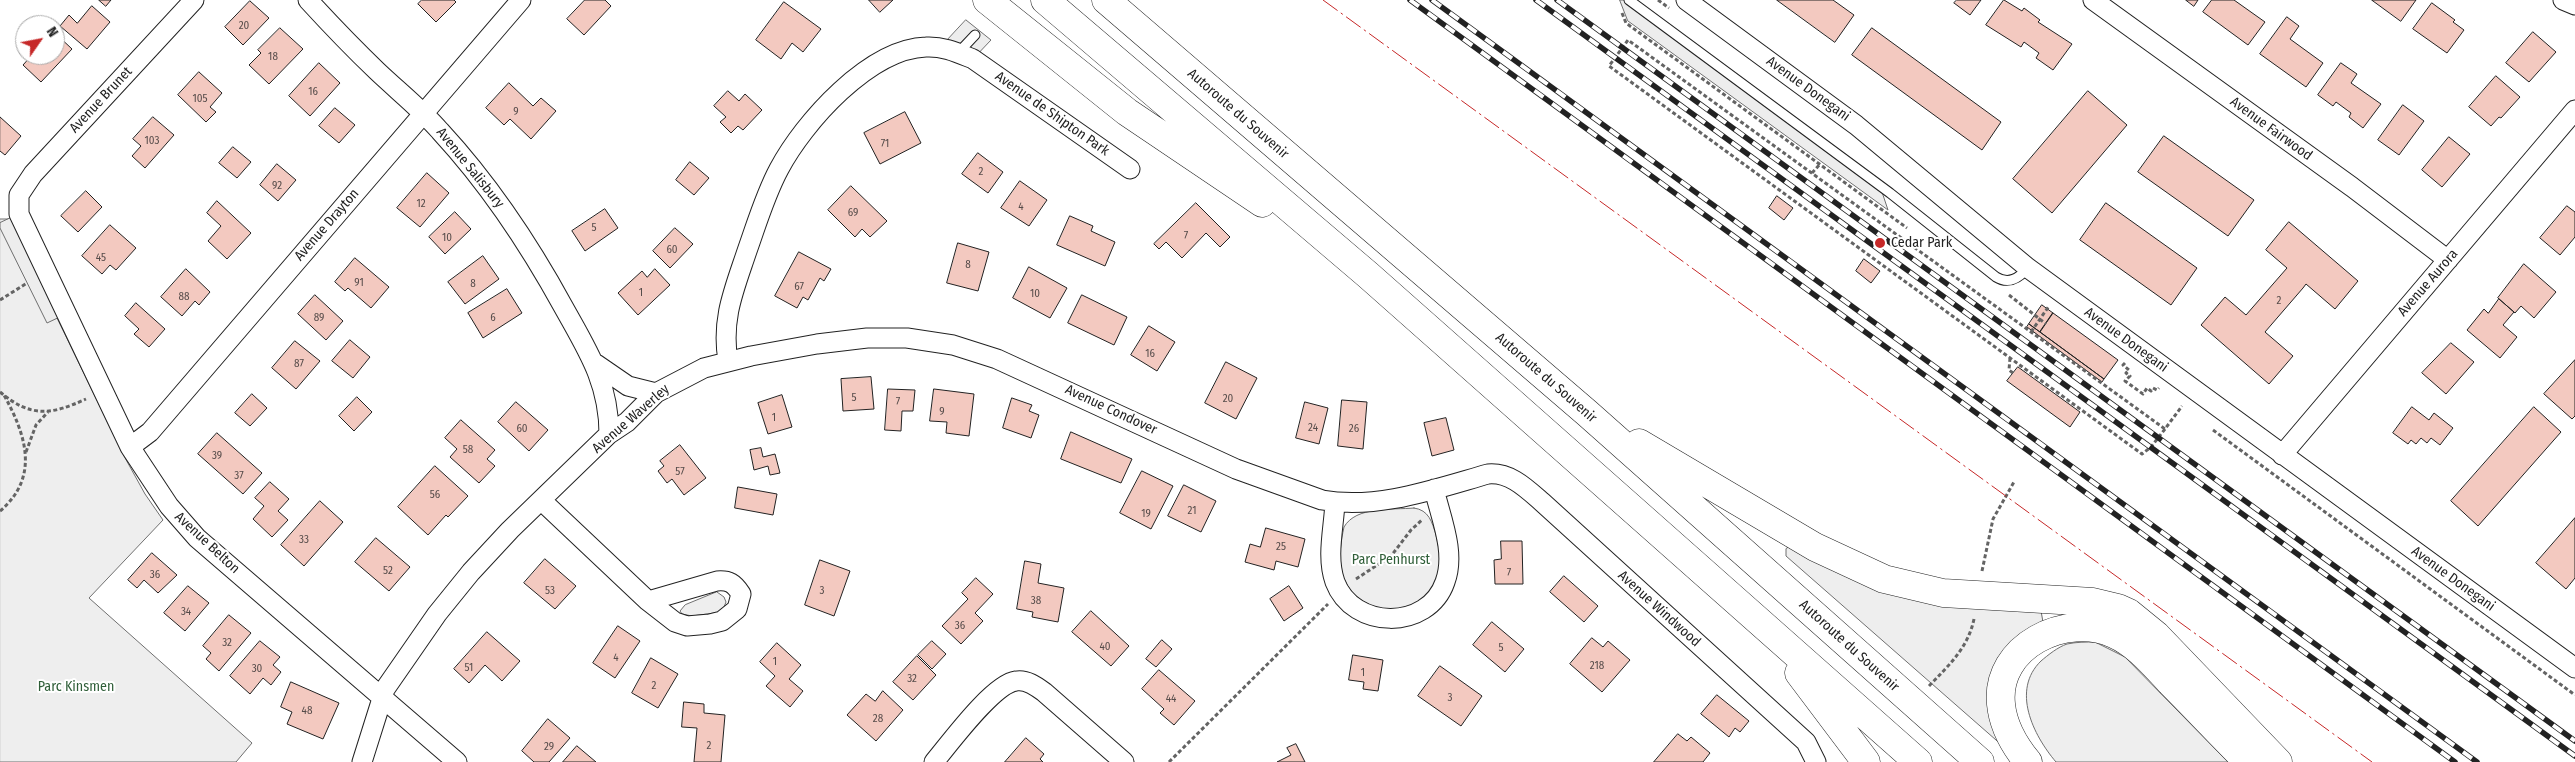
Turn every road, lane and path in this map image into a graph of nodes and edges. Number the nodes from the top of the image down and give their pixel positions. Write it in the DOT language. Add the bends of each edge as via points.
graph roads {
  1 [pos="194,0"];
  2 [pos="308,0"];
  3 [pos="521,0"];
  4 [pos="987,0"];
  5 [pos="1045,0"];
  6 [pos="1106,0"];
  7 [pos="1629,0"];
  8 [pos="1686,0"];
  9 [pos="2093,0"];
  10 [pos="2563,0"];
  11 [pos="1618,4"];
  12 [pos="2575,5"];
  13 [pos="975,36"];
  14 [pos="966,56"];
  15 [pos="2575,110"];
  16 [pos="423,114"];
  17 [pos="1820,164"];
  18 [pos="1130,170"];
  19 [pos="1812,174"];
  20 [pos="18,205"];
  21 [pos="1914,233"];
  22 [pos="2448,260"];
  23 [pos="2028,268"];
  24 [pos="1368,275"];
  25 [pos="27,283"];
  26 [pos="2008,291"];
  27 [pos="0,300"];
  28 [pos="2050,305"];
  29 [pos="2040,320"];
  30 [pos="2046,324"];
  31 [pos="2031,332"];
  32 [pos="2010,358"];
  33 [pos="728,361"];
  34 [pos="2126,361"];
  35 [pos="596,364"];
  36 [pos="2013,374"];
  37 [pos="0,392"];
  38 [pos="656,393"];
  39 [pos="2167,394"];
  40 [pos="4,395"];
  41 [pos="94,395"];
  42 [pos="2174,400"];
  43 [pos="2182,406"];
  44 [pos="2186,409"];
  45 [pos="48,412"];
  46 [pos="1587,413"];
  47 [pos="2205,424"];
  48 [pos="2165,429"];
  49 [pos="609,434"];
  50 [pos="130,447"];
  51 [pos="25,455"];
  52 [pos="2282,456"];
  53 [pos="1488,474"];
  54 [pos="2014,482"];
  55 [pos="1434,489"];
  56 [pos="541,500"];
  57 [pos="1335,502"];
  58 [pos="0,511"];
  59 [pos="1430,516"];
  60 [pos="1981,578"];
  61 [pos="1352,582"];
  62 [pos="1333,598"];
  63 [pos="648,601"];
  64 [pos="1976,612"];
  65 [pos="1761,624"];
  66 [pos="2575,668"];
  67 [pos="1929,686"];
  68 [pos="2575,695"];
  69 [pos="382,697"];
  70 [pos="362,762"];
  71 [pos="457,762"];
  72 [pos="934,762"];
  73 [pos="1124,762"];
  74 [pos="1169,762"];
  75 [pos="1816,762"];
  76 [pos="1866,762"];
  77 [pos="1918,762"];
  78 [pos="1980,762"];
  79 [pos="2028,762"];
  80 [pos="2248,762"];
  81 [pos="2278,762"];
  1 -- 20 [label="street, Avenue Brunet" via="33,174 19,195"];
  2 -- 16 [label="street, Avenue Salisbury"];
  3 -- 16 [label="street, Avenue Drayton"];
  4 -- 24 [label="highway" via="1127,112"];
  5 -- 24 [label="highway"];
  6 -- 46 [label="highway, Autoroute du Souvenir"];
  7 -- 23 [label="lane" via="1885,189 1996,277 2014,280"];
  8 -- 23 [label="street, Avenue Donegani" via="1856,125"];
  9 -- 22 [label="street, Avenue Fairwood"];
  10 -- 12 [label="street"];
  11 -- 17 [label="path" via="1626,22"];
  13 -- 14 [label="lane"];
  14 -- 18 [label="street, Avenue de Shipton Park"];
  14 -- 33 [label="street" via="926,47 891,56 854,80 804,132 770,186 728,306 725,328"];
  15 -- 22 [label="street, Avenue Aurora"];
  16 -- 35 [label="street, Avenue Salisbury" via="468,162 508,216 544,270"];
  16 -- 50 [label="street, Avenue Drayton" via="150,432"];
  17 -- 19 [label="path"];
  17 -- 21 [label="path"];
  19 -- 31 [label="path"];
  19 -- 32 [label="path" via="1628,40 1609,66"];
  20 -- 50 [label="street, Avenue Belton" via="26,231"];
  22 -- 52 [label="street, Avenue Aurora"];
  23 -- 52 [label="street, Avenue Donegani"];
  24 -- 65 [label="highway"];
  25 -- 27 [label="path"];
  26 -- 29 [label="path" via="2004,291"];
  28 -- 29 [label="path"];
  29 -- 30 [label="path"];
  29 -- 31 [label="path"];
  31 -- 48 [label="path"];
  32 -- 36 [label="path" via="2009,370"];
  32 -- 48 [label="path" via="2142,454"];
  33 -- 38 [label="street, Avenue Waverley" via="690,374"];
  33 -- 57 [label="street, Avenue Condover" via="867,338 907,338 953,345 1015,366 1236,469 1309,496"];
  34 -- 39 [label="path, Avenue Donegani" via="2123,365 2130,376 2125,381 2143,394 2147,388 2151,391 2160,388"];
  35 -- 38 [label="street, Avenue Salisbury" via="628,386"];
  35 -- 49 [label="street, Avenue Salisbury" via="606,395"];
  37 -- 40 [label="path"];
  38 -- 49 [label="street, Avenue Waverley" via="627,422"];
  40 -- 45 [label="path" via="27,409"];
  40 -- 51 [label="path" via="21,429"];
  41 -- 45 [label="path"];
  42 -- 43 [label="path"];
  43 -- 44 [label="path"];
  43 -- 48 [label="path"];
  45 -- 51 [label="path" via="36,425"];
  46 -- 78 [label="highway, Autoroute du Souvenir"];
  46 -- 81 [label="highway" via="1806,542 1878,577 1943,593 2093,602 2118,608 2156,635"];
  47 -- 68 [label="path, Avenue Donegani"];
  49 -- 56 [label="street, Avenue Waverley"];
  50 -- 69 [label="street, Avenue Belton" via="169,506 198,538"];
  51 -- 58 [label="path" via="21,487"];
  52 -- 66 [label="street, Avenue Donegani"];
  53 -- 55 [label="street, Avenue Condover"];
  53 -- 75 [label="street, Avenue Windwood" via="1512,478 1542,502 1806,742"];
  54 -- 60 [label="path" via="1993,519"];
  55 -- 57 [label="street, Avenue Condover" via="1375,501"];
  55 -- 57 [label="street" via="1449,555 1445,583 1441,592 1420,612 1394,619 1379,619 1365,613 1346,599 1336,583 1332,565"];
  56 -- 63 [label="street"];
  56 -- 69 [label="street, Avenue Waverley" via="453,593 401,664"];
  59 -- 61 [label="path" via="1417,524 1391,556"];
  62 -- 74 [label="path"];
  64 -- 67 [label="path" via="1966,643"];
  65 -- 76 [label="highway"];
  65 -- 77 [label="highway"];
  69 -- 70 [label="street, Avenue Waverley"];
  69 -- 71 [label="street, Avenue Belton"];
  72 -- 73 [label="street" via="995,692 1020,681 1044,692"];
  79 -- 80 [label="highway" via="2002,717 2004,678 2028,644 2051,632 2075,626 2101,629 2133,645"];
}
